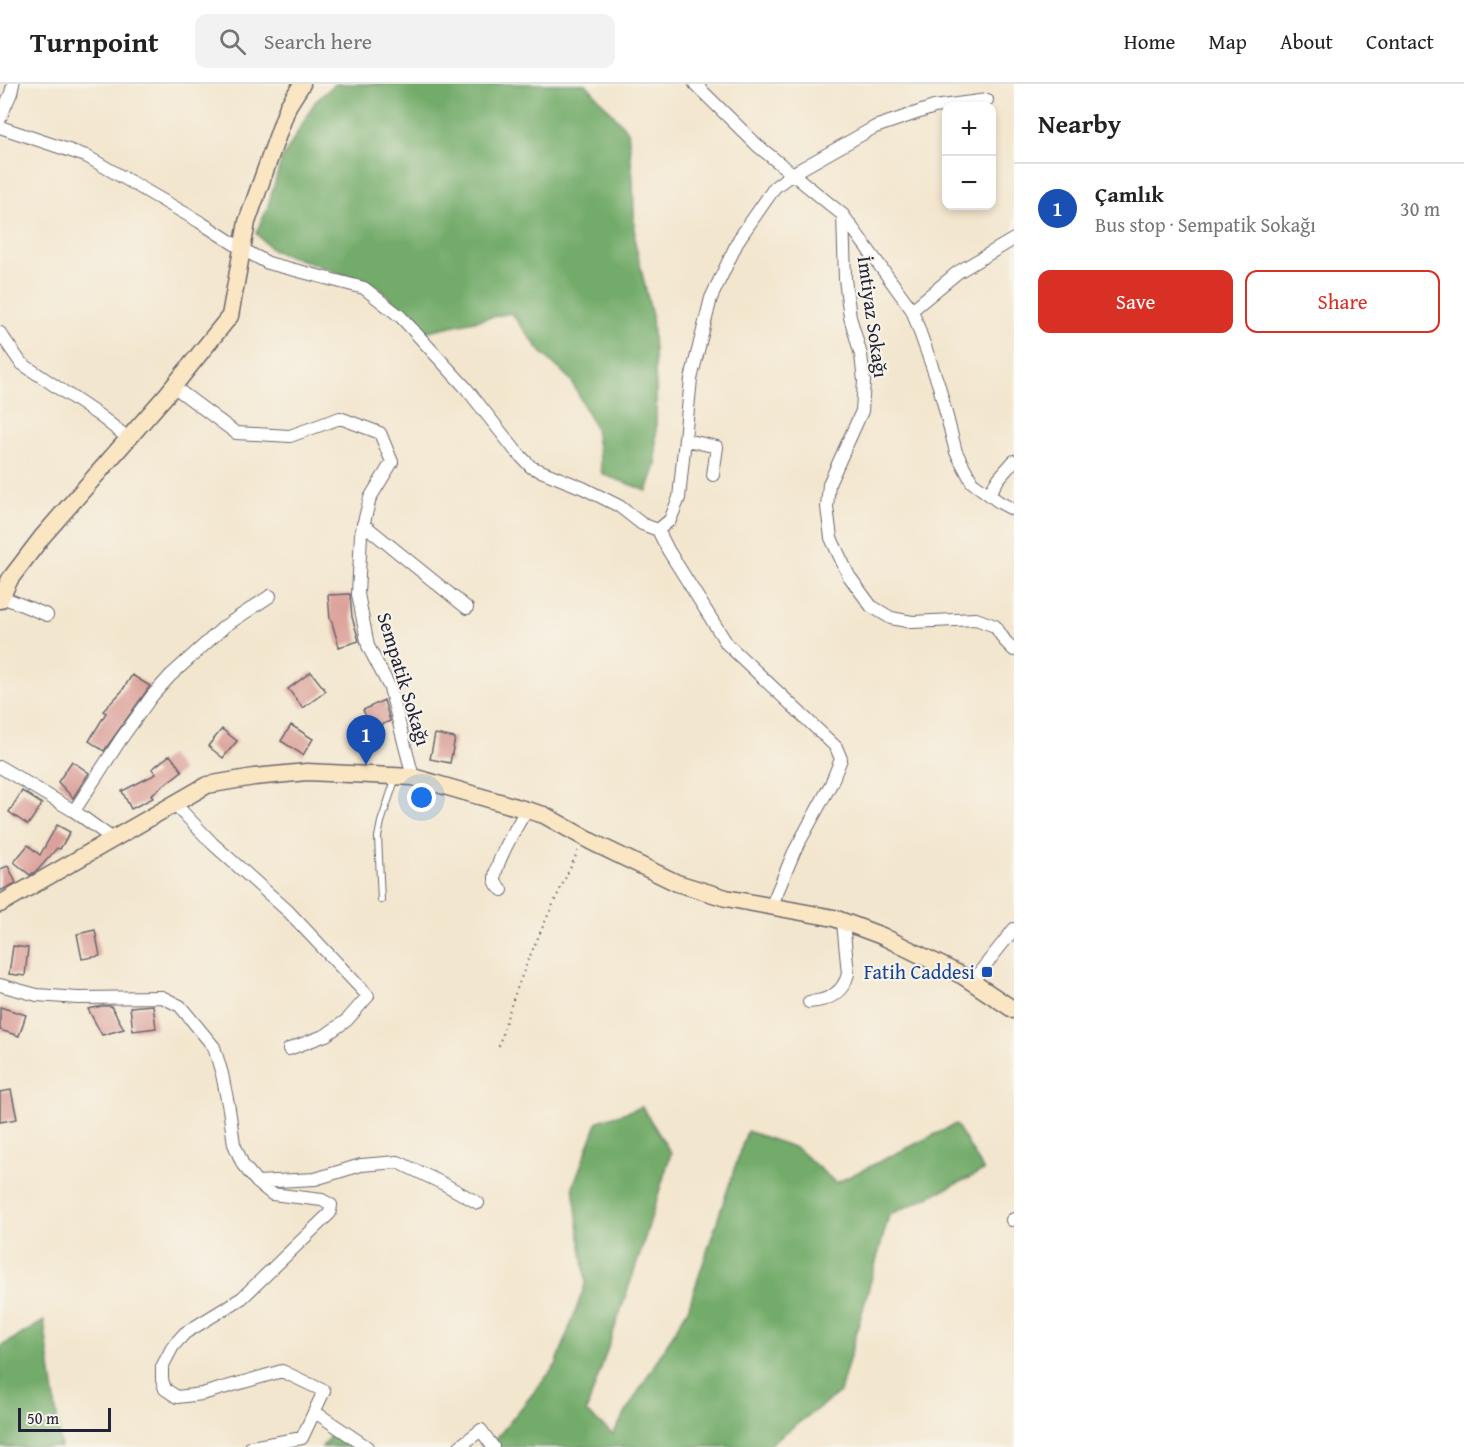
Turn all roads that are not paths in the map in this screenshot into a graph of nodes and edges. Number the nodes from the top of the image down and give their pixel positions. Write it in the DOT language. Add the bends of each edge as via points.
graph roads {
  1 [pos="13,84"];
  2 [pos="302,84"];
  3 [pos="694,84"];
  4 [pos="987,100"];
  5 [pos="0,118"];
  6 [pos="0,127"];
  7 [pos="792,174"];
  8 [pos="843,215"];
  9 [pos="1014,239"];
  10 [pos="242,249"];
  11 [pos="912,310"];
  12 [pos="0,333"];
  13 [pos="173,386"];
  14 [pos="128,438"];
  15 [pos="686,440"];
  16 [pos="1014,461"];
  17 [pos="713,474"];
  18 [pos="989,494"];
  19 [pos="1014,510"];
  20 [pos="363,524"];
  21 [pos="658,530"];
  22 [pos="2,593"];
  23 [pos="270,596"];
  24 [pos="467,608"];
  25 [pos="47,615"];
  26 [pos="1014,650"];
  27 [pos="0,767"];
  28 [pos="396,776"];
  29 [pos="413,777"];
  30 [pos="174,803"];
  31 [pos="526,810"];
  32 [pos="75,811"];
  33 [pos="113,839"];
  34 [pos="502,891"];
  35 [pos="381,900"];
  36 [pos="0,904"];
  37 [pos="771,906"];
  38 [pos="843,922"];
  39 [pos="1014,928"];
  40 [pos="972,982"];
  41 [pos="0,985"];
  42 [pos="809,1002"];
  43 [pos="1014,1010"];
  44 [pos="289,1049"];
  45 [pos="257,1182"];
  46 [pos="478,1203"];
  47 [pos="315,1412"];
  48 [pos="251,1447"];
  49 [pos="367,1447"];
  50 [pos="459,1447"];
  51 [pos="493,1447"];
  1 -- 5 [label="street"];
  2 -- 10 [label="street" via="288,106 247,222"];
  3 -- 7 [label="street"];
  4 -- 7 [label="street" via="934,107 875,127"];
  6 -- 10 [label="street" via="86,156"];
  7 -- 8 [label="street"];
  7 -- 15 [label="street" via="775,187 739,238 711,298 691,379"];
  8 -- 11 [label="street"];
  8 -- 26 [label="street, İmtiyaz Sokağı" via="845,279 864,381 862,411 829,484 831,538 849,576 871,606 891,618 912,622 976,619 995,626"];
  9 -- 11 [label="street" via="958,272"];
  10 -- 13 [label="street" via="230,316"];
  10 -- 21 [label="street" via="268,263 364,288 401,316 531,467 583,488"];
  11 -- 18 [label="street" via="939,386 956,452 972,482"];
  12 -- 14 [label="street" via="21,363"];
  13 -- 14 [label="street"];
  13 -- 20 [label="street, Sempatik Sokağı" via="236,433 290,436 340,418 380,433 392,462 370,498"];
  14 -- 22 [label="street" via="42,537"];
  15 -- 17 [label="street" via="717,447"];
  15 -- 21 [label="street" via="679,498 670,520"];
  16 -- 18 [label="street"];
  18 -- 19 [label="street"];
  20 -- 24 [label="street"];
  20 -- 29 [label="street, Sempatik Sokağı" via="358,594 368,646 390,688"];
  21 -- 37 [label="street" via="728,644 836,747 841,759"];
  22 -- 25 [label="street"];
  23 -- 32 [label="street" via="225,626 164,682 141,709"];
  27 -- 32 [label="street"];
  28 -- 29 [label="street"];
  28 -- 30 [label="street" via="307,772 254,777 207,785"];
  28 -- 35 [label="lane" via="378,837"];
  29 -- 31 [label="street"];
  30 -- 33 [label="street"];
  30 -- 44 [label="street" via="288,911 368,996 347,1020 326,1035"];
  31 -- 34 [label="street" via="496,866 495,877"];
  31 -- 37 [label="street" via="544,815 677,883"];
  32 -- 33 [label="street"];
  33 -- 36 [label="street"];
  37 -- 38 [label="street"];
  38 -- 40 [label="street" via="882,936"];
  38 -- 42 [label="street" via="846,981 838,993"];
  39 -- 40 [label="street"];
  40 -- 43 [label="street"];
  41 -- 45 [label="street" via="38,995 162,998 180,1006 214,1047 234,1144 243,1165"];
  45 -- 46 [label="street" via="315,1179 362,1165 398,1162"];
  45 -- 47 [label="street" via="272,1194 322,1200 331,1204 330,1213 242,1298 185,1333 162,1367 162,1380 165,1389 177,1397 202,1394 282,1371 324,1391"];
  47 -- 48 [label="street" via="302,1438"];
  47 -- 49 [label="street"];
  50 -- 51 [label="street" via="482,1430"];
}
